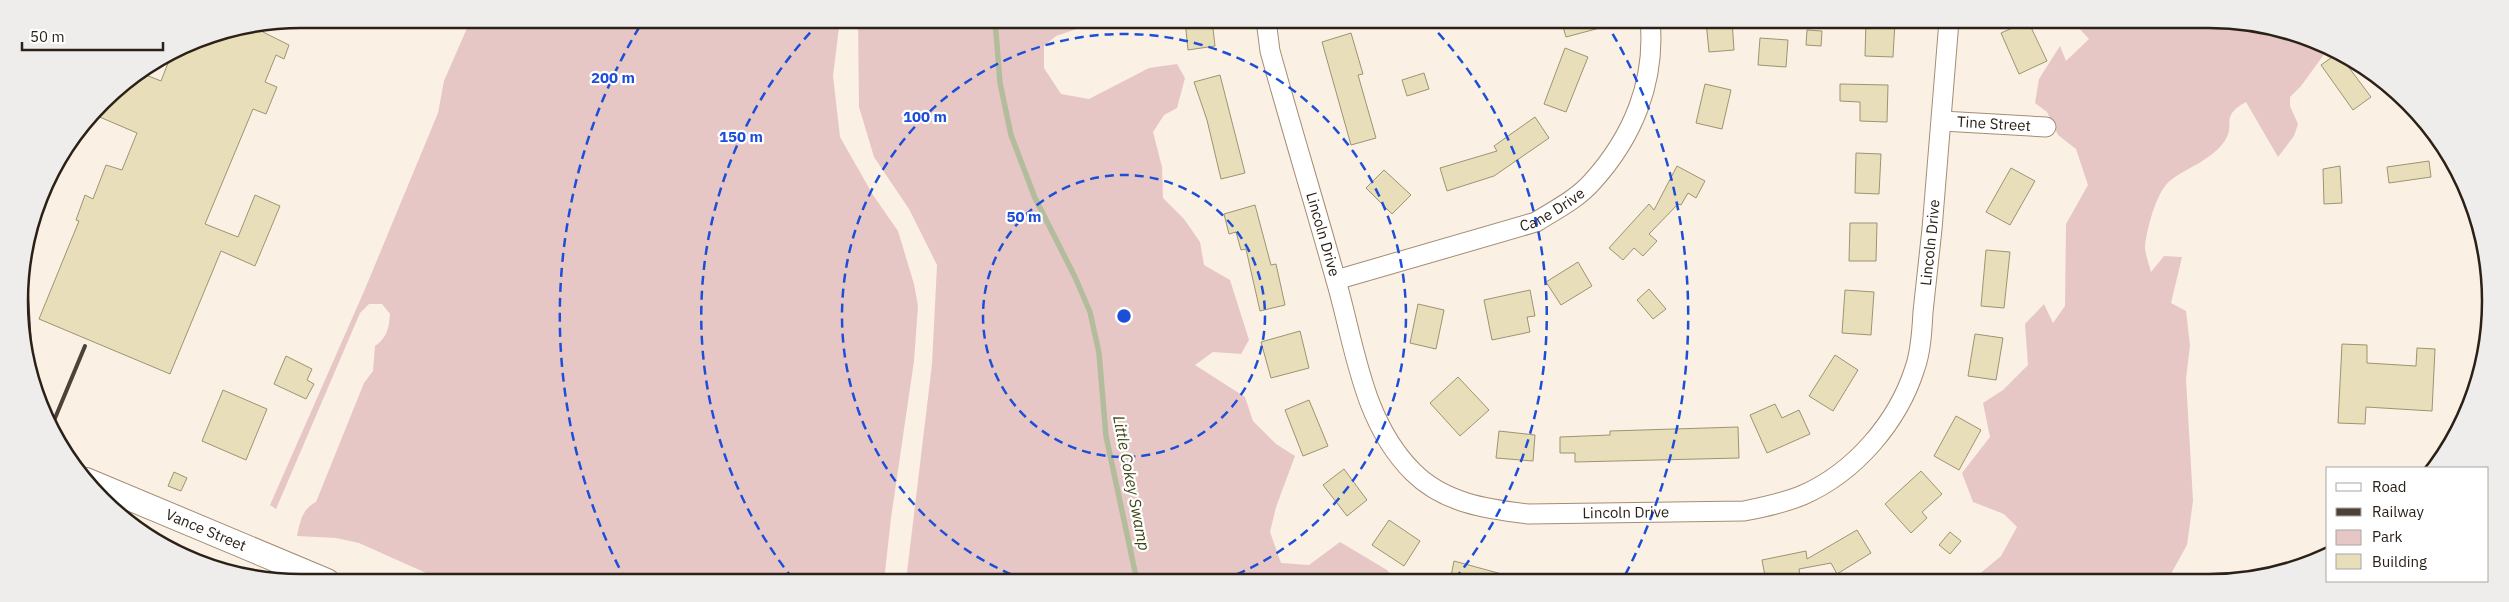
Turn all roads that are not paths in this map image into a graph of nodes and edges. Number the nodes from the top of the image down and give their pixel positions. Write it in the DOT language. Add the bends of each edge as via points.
graph roads {
  1 [pos="1267,28"];
  2 [pos="1651,28"];
  3 [pos="1949,28"];
  4 [pos="1942,121"];
  5 [pos="2046,128"];
  6 [pos="1336,280"];
  7 [pos="100,486"];
  8 [pos="309,574"];
  1 -- 6 [label="street, Lincoln Drive" via="1270,52"];
  2 -- 6 [label="street, Cane Drive" via="1648,79 1639,106 1614,154 1592,183 1536,222"];
  3 -- 4 [label="street, Lincoln Drive"];
  4 -- 5 [label="street, Tine Street"];
  4 -- 6 [label="street, Lincoln Drive" via="1922,330 1916,367 1902,400 1883,431 1859,457 1804,495 1771,506 1744,511 1528,514 1464,503 1439,491 1414,472 1393,449 1377,422 1359,369"];
  7 -- 8 [label="street, Vance Street"];
}
